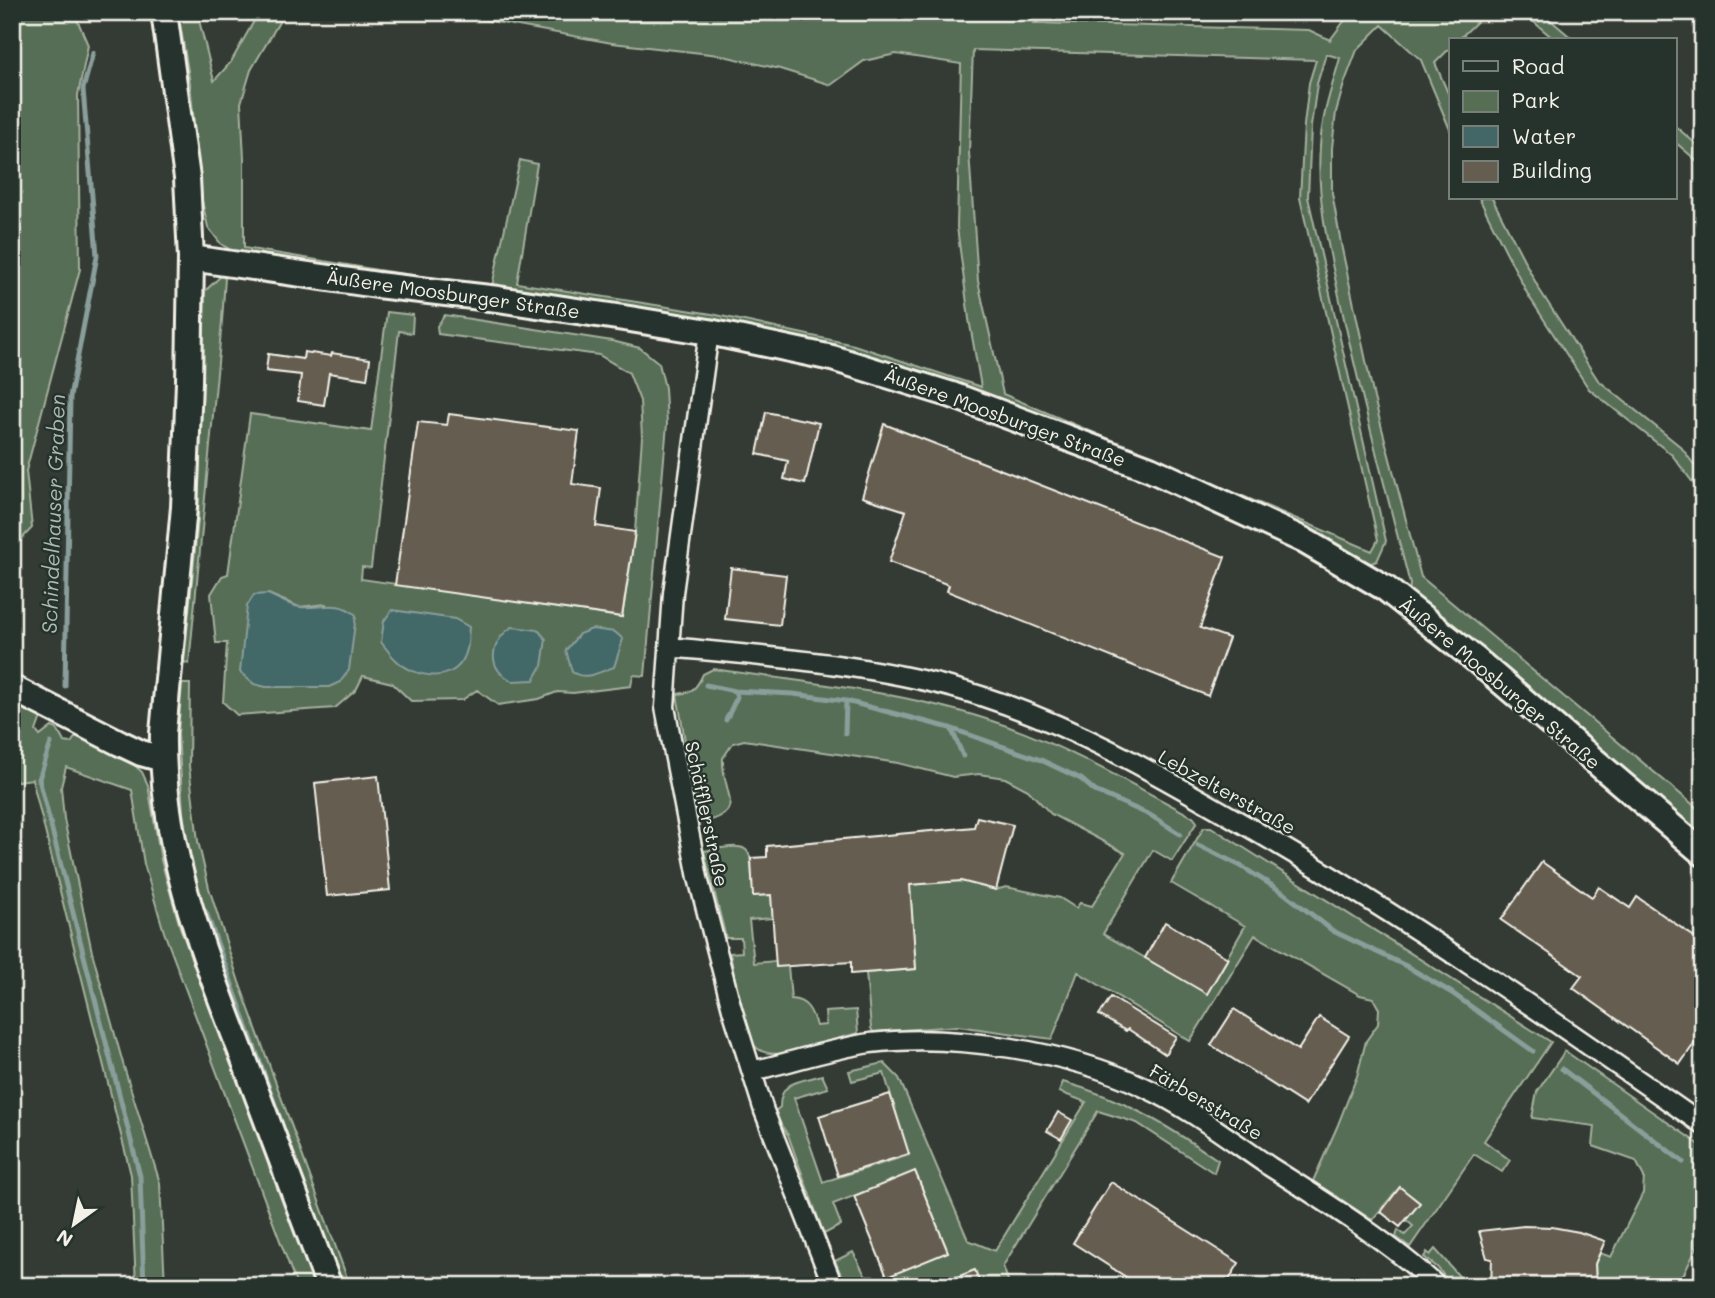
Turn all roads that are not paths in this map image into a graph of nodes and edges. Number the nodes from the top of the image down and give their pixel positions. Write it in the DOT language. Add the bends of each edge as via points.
graph roads {
  1 [pos="164,12"];
  2 [pos="191,258"];
  3 [pos="709,332"];
  4 [pos="669,647"];
  5 [pos="12,688"];
  6 [pos="163,759"];
  7 [pos="1703,853"];
  8 [pos="752,1071"];
  9 [pos="1703,1125"];
  10 [pos="329,1286"];
  11 [pos="832,1286"];
  12 [pos="1437,1286"];
  1 -- 2 [label="street" via="187,178"];
  2 -- 3 [label="street, Äußere Moosburger Straße"];
  2 -- 6 [label="street" via="184,507"];
  3 -- 4 [label="street, Schäfflerstraße"];
  3 -- 7 [label="street, Äußere Moosburger Straße" via="832,358 953,395 1150,469 1303,540 1432,622"];
  4 -- 8 [label="street, Schäfflerstraße" via="665,707 673,755 712,936"];
  4 -- 9 [label="street, Lebzelterstraße" via="925,682 984,697 1099,743 1330,875"];
  5 -- 6 [label="street" via="141,753"];
  6 -- 10 [label="street" via="174,850 191,915"];
  8 -- 11 [label="street, Schäfflerstraße"];
  8 -- 12 [label="street, Färberstraße" via="828,1051 895,1041 968,1044 1085,1063 1170,1101 1301,1186"];
}
